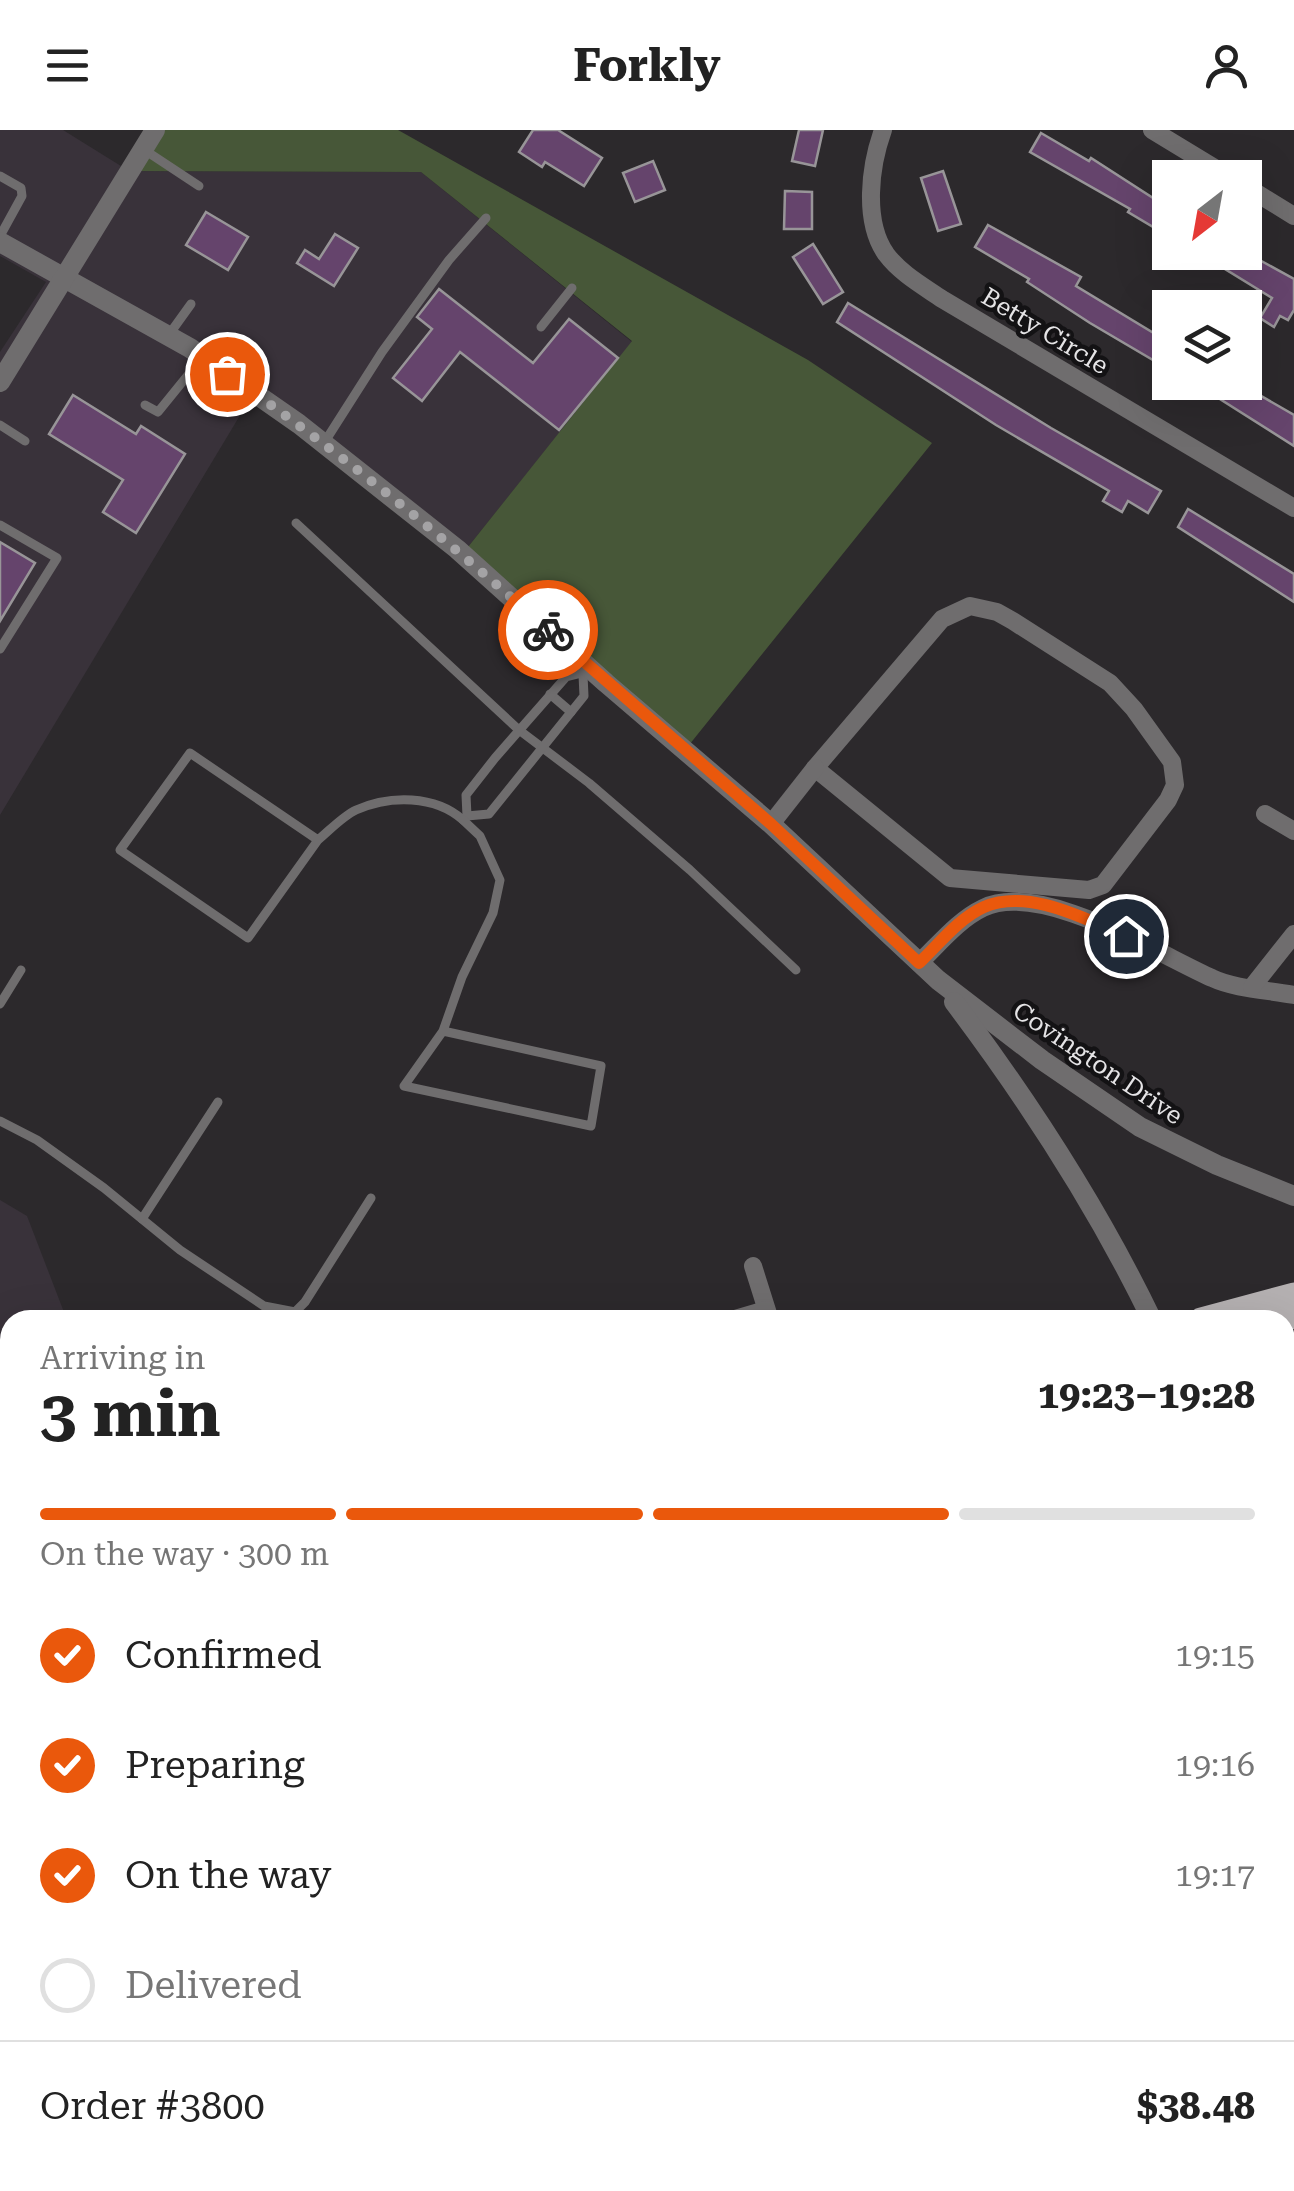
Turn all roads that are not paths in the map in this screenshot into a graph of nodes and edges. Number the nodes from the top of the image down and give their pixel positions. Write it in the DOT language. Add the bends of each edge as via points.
graph roads {
  1 [pos="155,130"];
  2 [pos="883,130"];
  3 [pos="1152,130"];
  4 [pos="143,150"];
  5 [pos="1201,160"];
  6 [pos="0,176"];
  7 [pos="199,186"];
  8 [pos="1262,196"];
  9 [pos="1294,216"];
  10 [pos="486,218"];
  11 [pos="0,239"];
  12 [pos="65,276"];
  13 [pos="572,288"];
  14 [pos="190,304"];
  15 [pos="542,327"];
  16 [pos="168,336"];
  17 [pos="203,357"];
  18 [pos="0,382"];
  19 [pos="145,404"];
  20 [pos="0,425"];
  21 [pos="26,441"];
  22 [pos="324,443"];
  23 [pos="1294,508"];
  24 [pos="296,523"];
  25 [pos="0,525"];
  26 [pos="0,649"];
  27 [pos="586,672"];
  28 [pos="550,694"];
  29 [pos="571,712"];
  30 [pos="519,730"];
  31 [pos="542,748"];
  32 [pos="815,768"];
  33 [pos="1264,814"];
  34 [pos="465,818"];
  35 [pos="771,824"];
  36 [pos="1294,831"];
  37 [pos="318,840"];
  38 [pos="1294,934"];
  39 [pos="919,963"];
  40 [pos="21,970"];
  41 [pos="796,970"];
  42 [pos="938,980"];
  43 [pos="1252,988"];
  44 [pos="1294,994"];
  45 [pos="0,1004"];
  46 [pos="442,1031"];
  47 [pos="218,1102"];
  48 [pos="0,1121"];
  49 [pos="1294,1196"];
  50 [pos="371,1198"];
  51 [pos="142,1219"];
  52 [pos="753,1266"];
  53 [pos="1294,1295"];
  54 [pos="284,1310"];
  55 [pos="296,1310"];
  56 [pos="766,1310"];
  57 [pos="1147,1310"];
  58 [pos="1238,1310"];
  1 -- 4 [label="street"];
  2 -- 23 [label="street, Betty Circle" via="871,190 876,235 904,272"];
  3 -- 5 [label="street"];
  4 -- 7 [label="lane"];
  4 -- 12 [label="street"];
  6 -- 11 [label="lane" via="22,196"];
  8 -- 9 [label="street"];
  10 -- 22 [label="lane" via="382,352"];
  11 -- 12 [label="street, Covington Drive"];
  12 -- 16 [label="street, Covington Drive"];
  12 -- 18 [label="street"];
  13 -- 15 [label="lane"];
  14 -- 16 [label="lane"];
  16 -- 17 [label="street, Covington Drive"];
  17 -- 19 [label="lane" via="158,412"];
  17 -- 22 [label="street, Covington Drive"];
  20 -- 21 [label="lane"];
  22 -- 27 [label="street, Covington Drive" via="457,549"];
  24 -- 30 [label="lane"];
  25 -- 26 [label="lane" via="57,558"];
  27 -- 28 [label="lane" via="566,677"];
  27 -- 29 [label="lane" via="584,696"];
  27 -- 35 [label="street, Covington Drive"];
  28 -- 29 [label="lane"];
  28 -- 30 [label="lane"];
  29 -- 31 [label="lane"];
  30 -- 31 [label="lane"];
  30 -- 34 [label="lane" via="466,795"];
  31 -- 34 [label="lane" via="488,814"];
  31 -- 41 [label="lane" via="690,870"];
  32 -- 32 [label="street" via="942,619 970,606 997,612 1110,683 1172,762 1175,785 1102,884 1089,890 950,878"];
  32 -- 35 [label="street"];
  33 -- 36 [label="street"];
  34 -- 37 [label="lane" via="399,798 354,810"];
  34 -- 46 [label="lane" via="500,880 493,913"];
  35 -- 39 [label="street, Covington Drive"];
  37 -- 37 [label="lane" via="190,753 120,850 248,938"];
  38 -- 43 [label="street"];
  39 -- 42 [label="street, Covington Drive"];
  39 -- 43 [label="street" via="986,906 1040,904 1215,980"];
  40 -- 45 [label="lane"];
  42 -- 49 [label="street, Covington Drive" via="1140,1127"];
  42 -- 57 [label="street, Covington Drive" via="1024,1096"];
  43 -- 44 [label="street"];
  46 -- 46 [label="lane" via="404,1086 591,1126 601,1066"];
  47 -- 51 [label="lane"];
  48 -- 51 [label="lane"];
  50 -- 55 [label="lane"];
  51 -- 54 [label="lane" via="264,1306"];
  52 -- 56 [label="street"];
  53 -- 58 [label="main road"];
}
